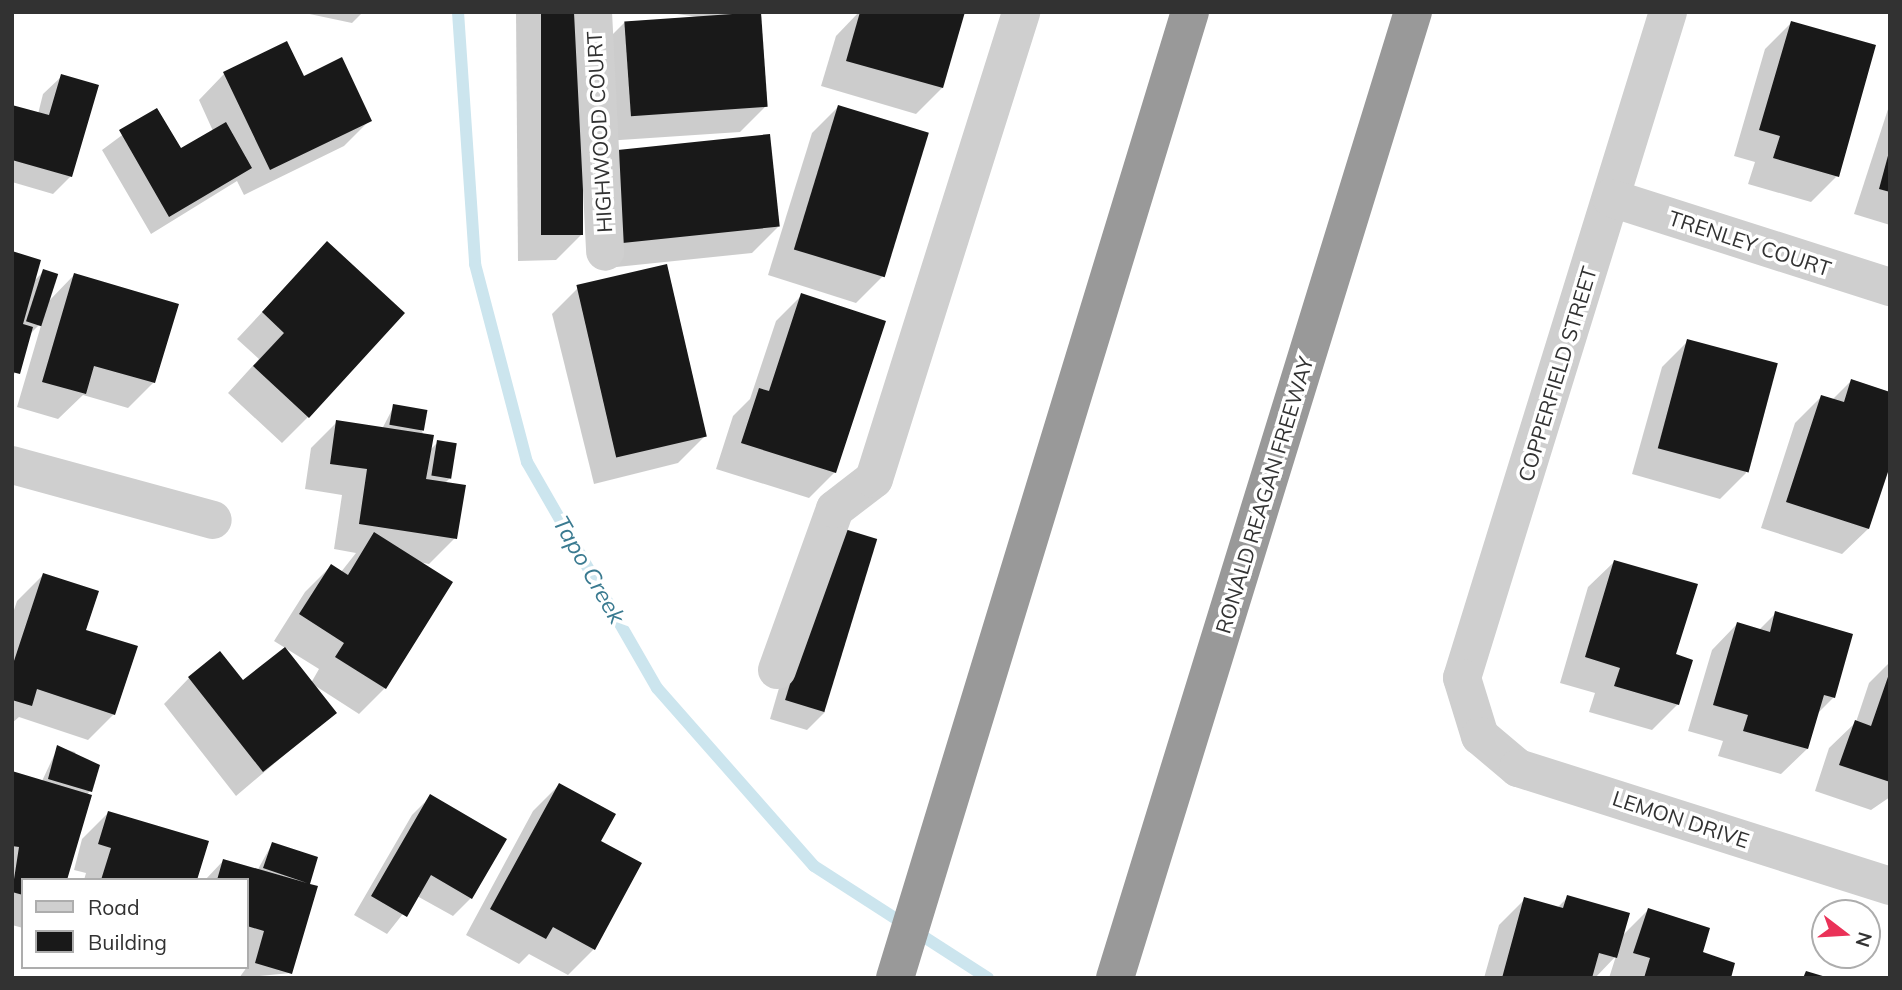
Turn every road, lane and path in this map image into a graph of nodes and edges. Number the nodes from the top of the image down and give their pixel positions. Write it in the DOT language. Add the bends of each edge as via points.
graph roads {
  1 [pos="593,12"];
  2 [pos="1021,12"];
  3 [pos="1190,12"];
  4 [pos="1413,12"];
  5 [pos="1668,12"];
  6 [pos="1611,198"];
  7 [pos="605,252"];
  8 [pos="1890,288"];
  9 [pos="12,465"];
  10 [pos="213,520"];
  11 [pos="778,670"];
  12 [pos="1480,736"];
  13 [pos="1890,886"];
  14 [pos="895,978"];
  15 [pos="1115,978"];
  1 -- 7 [label="street, HIGHWOOD COURT"];
  2 -- 11 [label="street" via="874,479 835,509"];
  3 -- 14 [label="highway"];
  4 -- 15 [label="highway, RONALD REAGAN FREEWAY"];
  5 -- 6 [label="street, COPPERFIELD STREET"];
  6 -- 8 [label="street, TRENLEY COURT"];
  6 -- 12 [label="street, COPPERFIELD STREET" via="1462,678"];
  9 -- 10 [label="street"];
  12 -- 13 [label="street, LEMON DRIVE" via="1518,768"];
}
